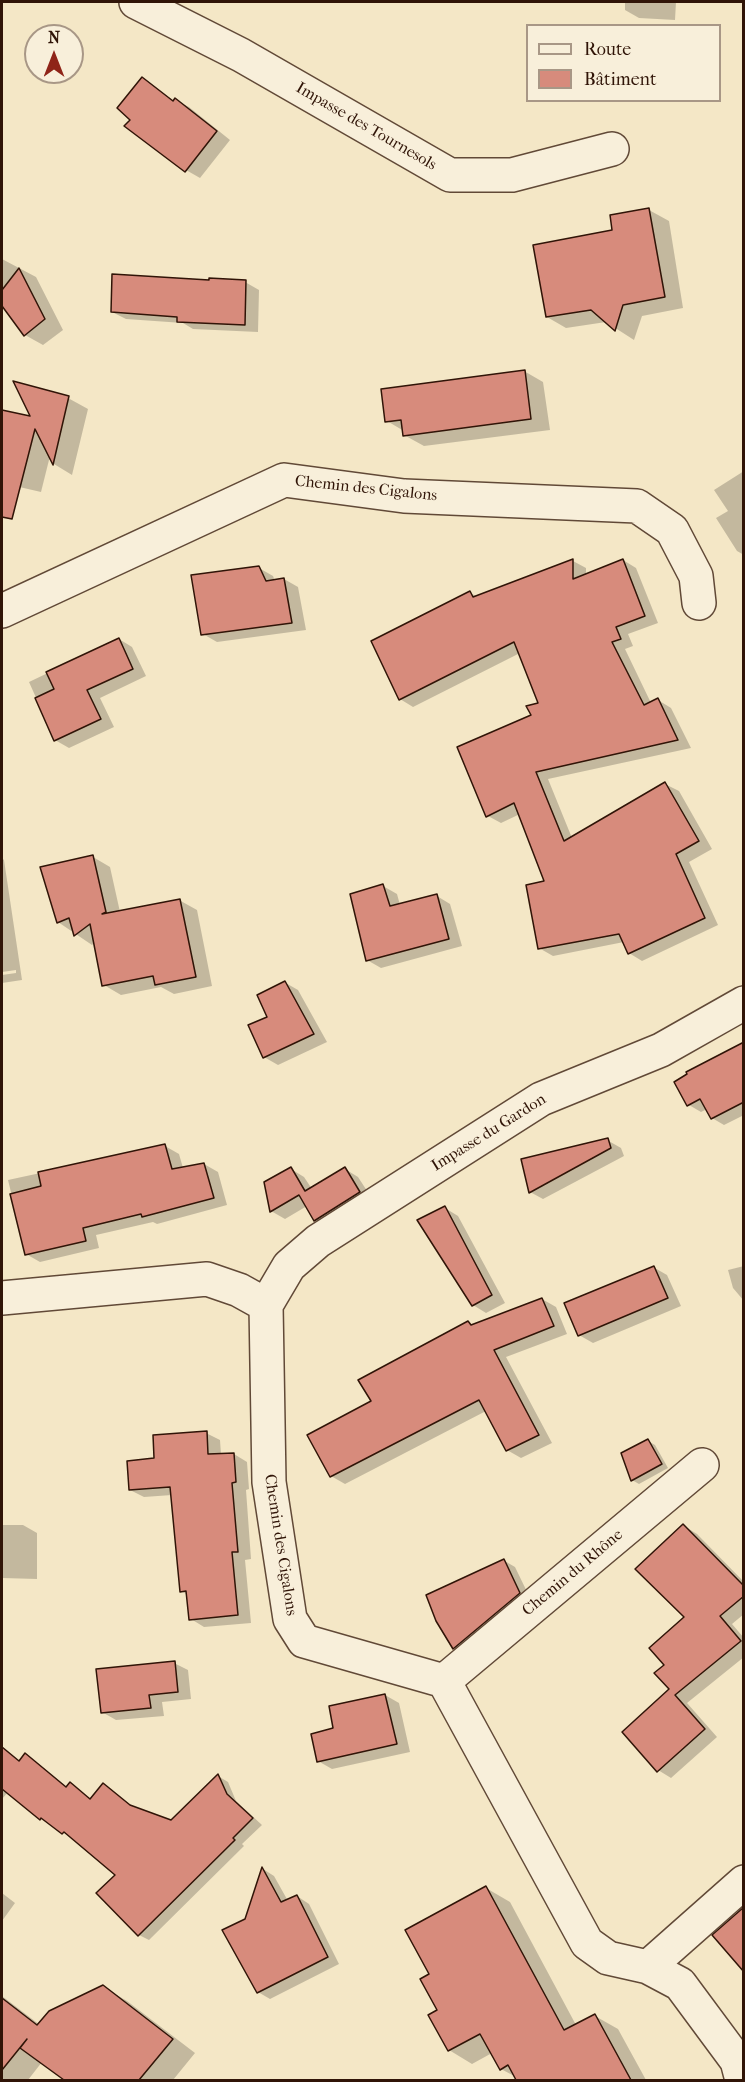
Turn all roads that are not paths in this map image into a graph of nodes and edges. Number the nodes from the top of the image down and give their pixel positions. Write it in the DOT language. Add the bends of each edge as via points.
graph roads {
  1 [pos="136,2"];
  2 [pos="612,149"];
  3 [pos="699,603"];
  4 [pos="2,611"];
  5 [pos="744,1003"];
  6 [pos="2,1298"];
  7 [pos="266,1305"];
  8 [pos="702,1465"];
  9 [pos="444,1681"];
  10 [pos="744,1882"];
  11 [pos="648,1967"];
  12 [pos="742,2080"];
  1 -- 2 [label="street, Impasse des Tournesols" via="241,55 450,175 512,175"];
  3 -- 4 [label="street, Chemin des Cigalons" via="696,576 672,530 637,506 404,496 284,480"];
  5 -- 7 [label="street, Impasse du Gardon" via="661,1050 521,1112 318,1241 289,1266"];
  6 -- 7 [label="street" via="207,1280 239,1290"];
  7 -- 9 [label="street, Chemin des Cigalons" via="269,1482 290,1619 304,1641"];
  8 -- 9 [label="street, Chemin du Rhône"];
  9 -- 11 [label="street" via="587,1943 608,1959"];
  10 -- 11 [label="street"];
  11 -- 12 [label="street" via="680,1984 737,2061"];
}
